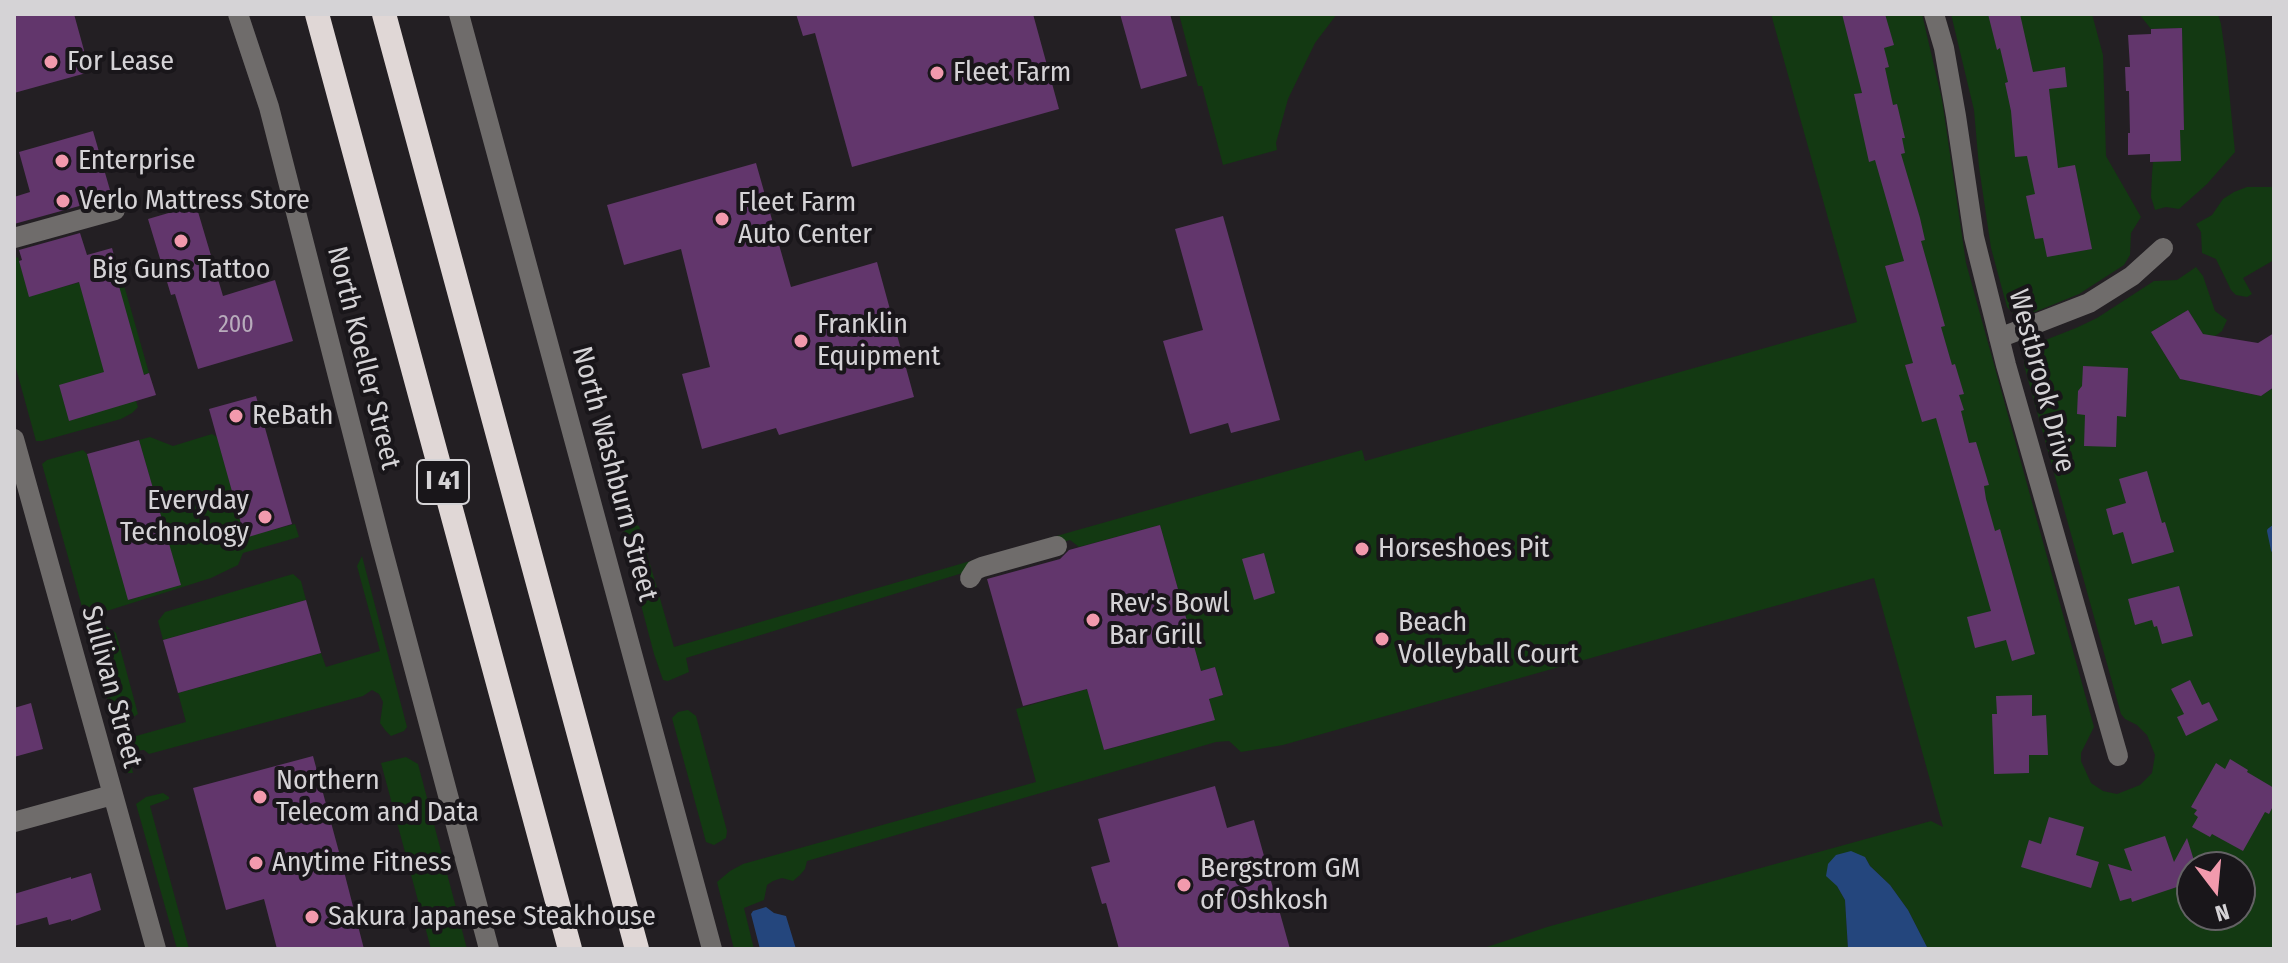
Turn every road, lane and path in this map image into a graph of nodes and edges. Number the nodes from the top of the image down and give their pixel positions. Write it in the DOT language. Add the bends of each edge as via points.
graph roads {
  1 [pos="238,14"];
  2 [pos="317,14"];
  3 [pos="384,14"];
  4 [pos="459,14"];
  5 [pos="1934,14"];
  6 [pos="115,210"];
  7 [pos="14,238"];
  8 [pos="2163,248"];
  9 [pos="1999,338"];
  10 [pos="14,439"];
  11 [pos="20,486"];
  12 [pos="1057,546"];
  13 [pos="970,578"];
  14 [pos="2118,756"];
  15 [pos="112,795"];
  16 [pos="14,822"];
  17 [pos="156,949"];
  18 [pos="489,949"];
  19 [pos="570,949"];
  20 [pos="637,949"];
  21 [pos="712,949"];
  1 -- 18 [label="street, North Koeller Street" via="269,107"];
  2 -- 19 [label="highway, I 41"];
  3 -- 20 [label="highway, I 41"];
  4 -- 21 [label="street, North Washburn Street"];
  5 -- 9 [label="street, Westbrook Drive" via="1956,116 1968,209"];
  6 -- 7 [label="street"];
  8 -- 9 [label="street" via="2089,303"];
  9 -- 14 [label="street, Westbrook Drive"];
  10 -- 11 [label="street, Sullivan Street"];
  11 -- 15 [label="street, Sullivan Street"];
  12 -- 13 [label="street" via="982,567"];
  15 -- 16 [label="street"];
  15 -- 17 [label="street, Sullivan Street"];
}
